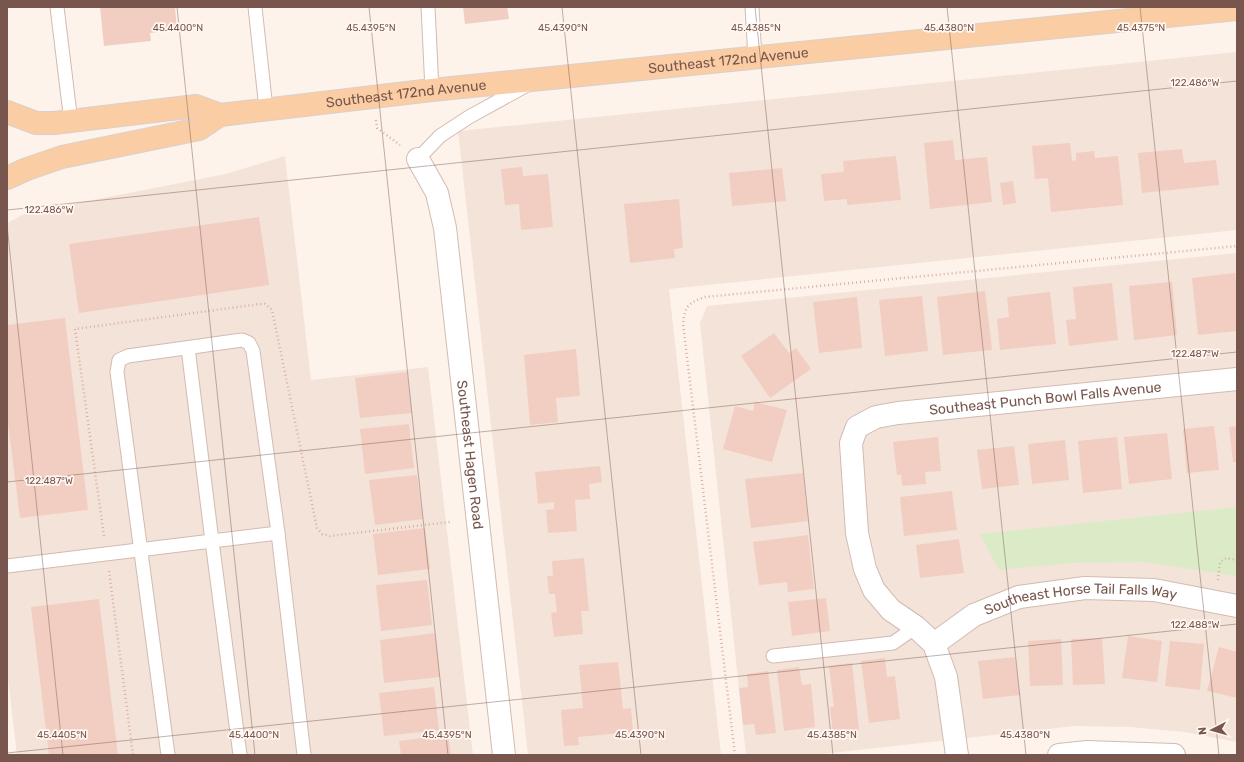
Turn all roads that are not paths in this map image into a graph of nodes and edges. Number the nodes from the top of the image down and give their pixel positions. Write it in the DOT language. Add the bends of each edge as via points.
graph roads {
  1 [pos="57,7"];
  2 [pos="255,7"];
  3 [pos="428,7"];
  4 [pos="752,7"];
  5 [pos="1237,9"];
  6 [pos="755,58"];
  7 [pos="536,80"];
  8 [pos="432,90"];
  9 [pos="266,109"];
  10 [pos="7,112"];
  11 [pos="220,115"];
  12 [pos="71,122"];
  13 [pos="418,159"];
  14 [pos="7,178"];
  15 [pos="188,348"];
  16 [pos="1237,379"];
  17 [pos="278,533"];
  18 [pos="212,541"];
  19 [pos="142,549"];
  20 [pos="7,566"];
  21 [pos="1237,606"];
  22 [pos="916,628"];
  23 [pos="934,644"];
  24 [pos="773,656"];
  25 [pos="168,755"];
  26 [pos="240,755"];
  27 [pos="304,755"];
  28 [pos="504,755"];
  29 [pos="957,755"];
  30 [pos="1060,755"];
  31 [pos="1174,755"];
  1 -- 12 [label="lane"];
  2 -- 9 [label="lane"];
  3 -- 8 [label="lane"];
  4 -- 6 [label="lane"];
  5 -- 6 [label="main road, Southeast 172nd Avenue"];
  6 -- 7 [label="main road, Southeast 172nd Avenue"];
  7 -- 8 [label="main road, Southeast 172nd Avenue"];
  7 -- 13 [label="lane" via="440,136"];
  8 -- 9 [label="main road, Southeast 172nd Avenue"];
  9 -- 11 [label="main road, Southeast 172nd Avenue"];
  10 -- 12 [label="main road, Southeast 172nd Avenue" via="36,123"];
  11 -- 12 [label="main road, Southeast 172nd Avenue" via="196,106"];
  11 -- 14 [label="main road, Southeast 172nd Avenue" via="199,129 62,156"];
  13 -- 28 [label="street, Southeast Hagen Road" via="437,193 445,228"];
  15 -- 17 [label="lane" via="242,340 249,343 253,351"];
  15 -- 18 [label="lane"];
  15 -- 19 [label="lane" via="128,356 119,360 117,372"];
  16 -- 22 [label="street, Southeast Punch Bowl Falls Avenue" via="898,413 876,417 857,427 851,443 851,460 858,533 865,569 874,590 891,610"];
  17 -- 18 [label="lane"];
  17 -- 27 [label="lane"];
  18 -- 19 [label="lane"];
  18 -- 26 [label="lane"];
  19 -- 20 [label="lane"];
  19 -- 25 [label="lane"];
  21 -- 23 [label="street, Southeast Horse Tail Falls Way" via="1154,590 1085,588 1019,597 974,615"];
  22 -- 23 [label="street"];
  22 -- 24 [label="lane" via="893,643"];
  23 -- 29 [label="street" via="946,677"];
  30 -- 31 [label="street" via="1087,752"];
}
